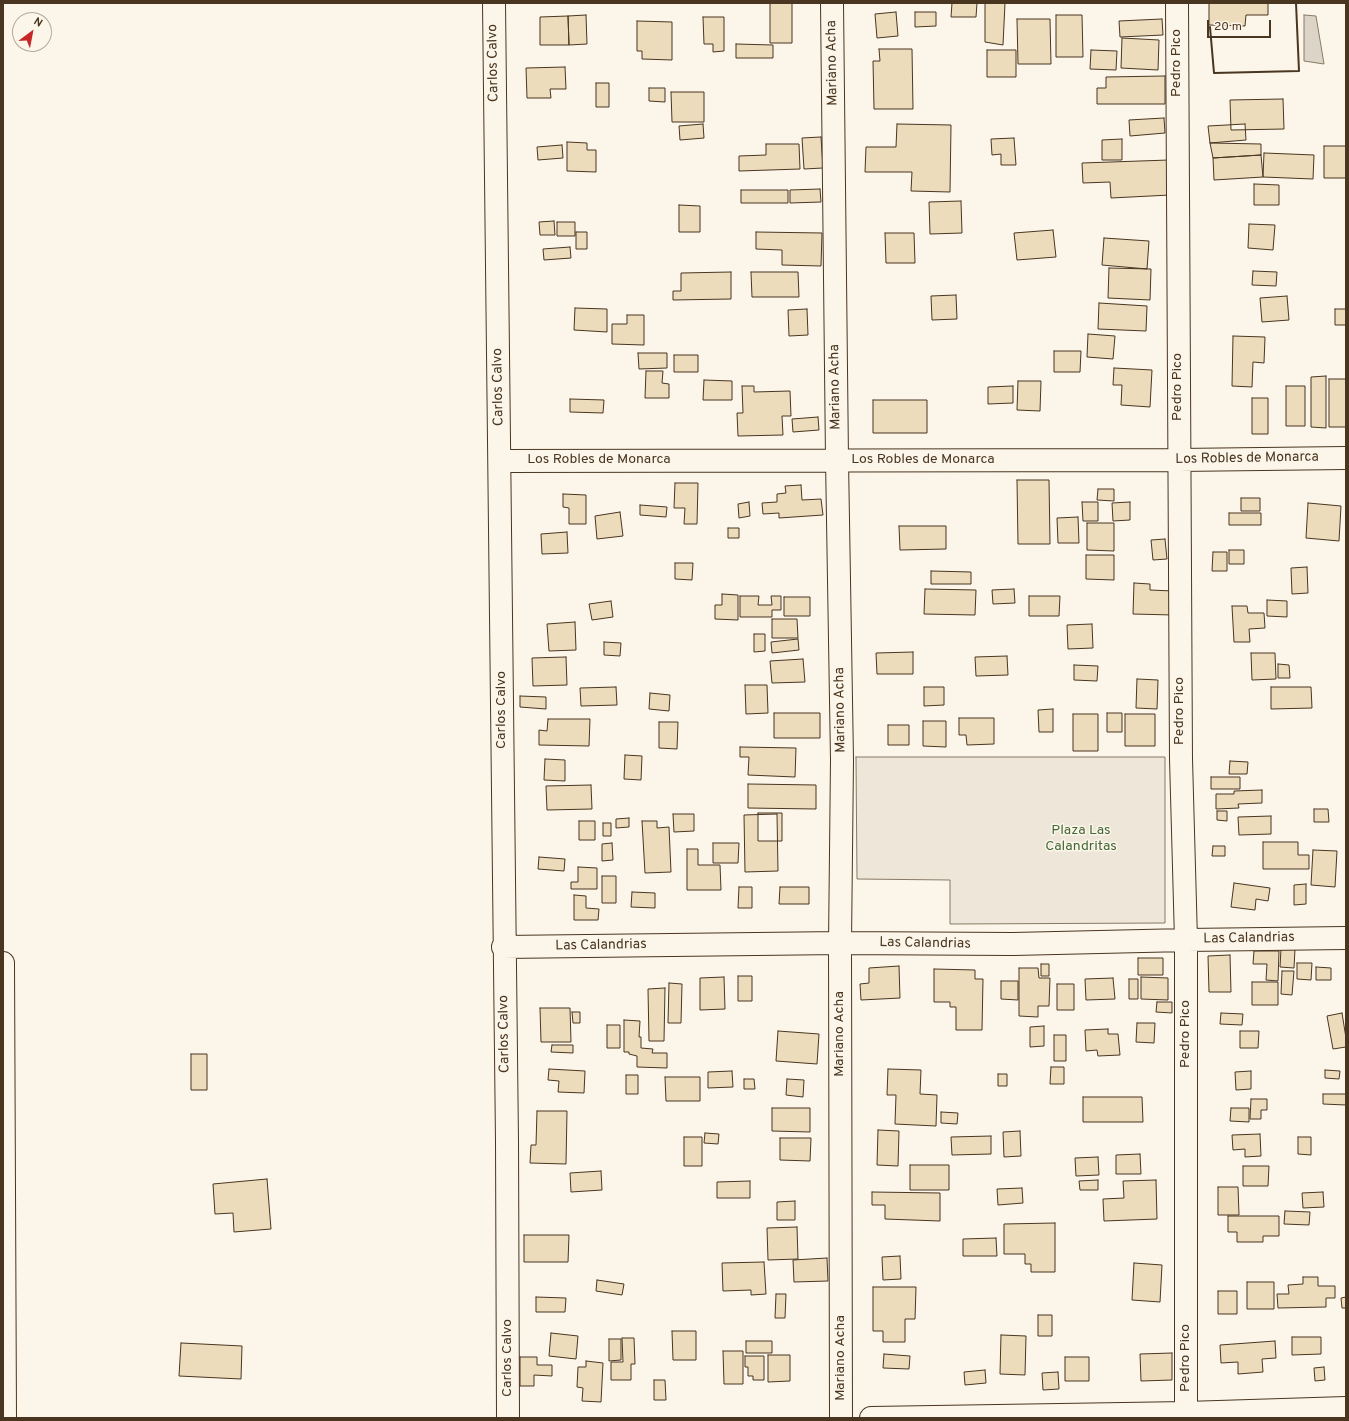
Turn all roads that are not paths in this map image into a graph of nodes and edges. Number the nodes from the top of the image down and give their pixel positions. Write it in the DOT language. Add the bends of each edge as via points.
graph roads {
  1 [pos="494,3"];
  2 [pos="832,3"];
  3 [pos="1177,3"];
  4 [pos="1346,458"];
  5 [pos="837,460"];
  6 [pos="1178,460"];
  7 [pos="500,461"];
  8 [pos="1346,938"];
  9 [pos="1186,940"];
  10 [pos="840,943"];
  11 [pos="503,947"];
  12 [pos="3,963"];
  13 [pos="1346,1408"];
  14 [pos="1186,1416"];
  15 [pos="5,1418"];
  16 [pos="508,1418"];
  17 [pos="842,1418"];
  18 [pos="871,1418"];
  1 -- 7 [label="street, Carlos Calvo"];
  2 -- 5 [label="street, Mariano Acha"];
  3 -- 6 [label="street, Pedro Pico"];
  4 -- 6 [label="street, Los Robles de Monarca"];
  5 -- 6 [label="street, Los Robles de Monarca"];
  5 -- 7 [label="street, Los Robles de Monarca"];
  5 -- 10 [label="street, Mariano Acha" via="842,760"];
  6 -- 9 [label="street, Pedro Pico" via="1180,759"];
  7 -- 11 [label="street, Carlos Calvo"];
  8 -- 9 [label="street, Las Calandrias"];
  9 -- 10 [label="street, Las Calandrias" via="1013,944"];
  9 -- 14 [label="street, Pedro Pico"];
  10 -- 11 [label="street, Las Calandrias"];
  10 -- 17 [label="street, Mariano Acha"];
  11 -- 16 [label="street, Carlos Calvo"];
  12 -- 15 [label="street"];
  13 -- 14 [label="street"];
  14 -- 18 [label="street"];
}
